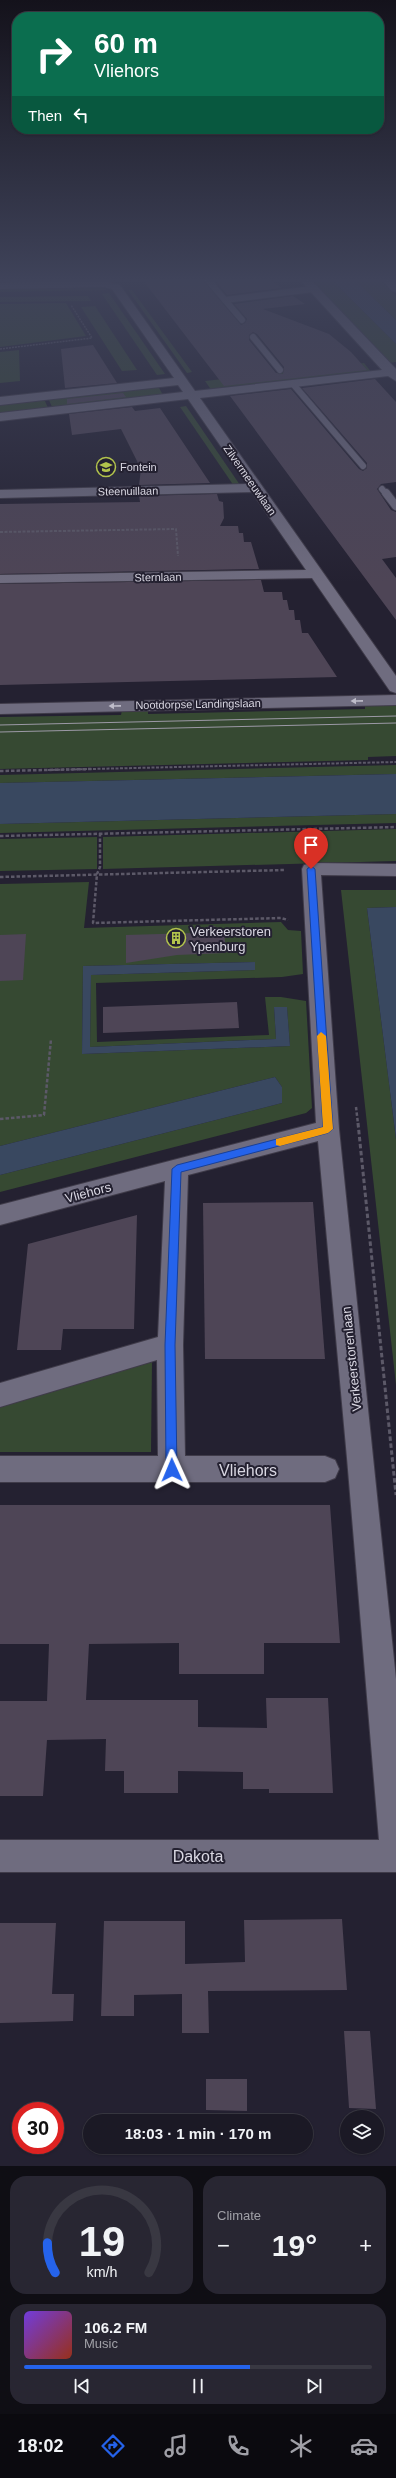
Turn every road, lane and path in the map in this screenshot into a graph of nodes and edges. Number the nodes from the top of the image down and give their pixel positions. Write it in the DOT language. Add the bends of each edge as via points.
graph roads {
  1 [pos="196,380"];
  2 [pos="337,380"];
  3 [pos="181,382"];
  4 [pos="293,384"];
  5 [pos="190,396"];
  6 [pos="0,401"];
  7 [pos="0,417"];
  8 [pos="363,466"];
  9 [pos="256,488"];
  10 [pos="382,489"];
  11 [pos="0,494"];
  12 [pos="395,505"];
  13 [pos="0,532"];
  14 [pos="316,574"];
  15 [pos="180,576"];
  16 [pos="0,579"];
  17 [pos="396,688"];
  18 [pos="396,700"];
  19 [pos="0,708"];
  20 [pos="396,762"];
  21 [pos="0,771"];
  22 [pos="396,827"];
  23 [pos="100,833"];
  24 [pos="0,836"];
  25 [pos="311,869"];
  26 [pos="396,870"];
  27 [pos="97,874"];
  28 [pos="0,877"];
  29 [pos="313,925"];
  30 [pos="50,1039"];
  31 [pos="355,1099"];
  32 [pos="0,1119"];
  33 [pos="328,1129"];
  34 [pos="177,1169"];
  35 [pos="0,1215"];
  36 [pos="170,1345"];
  37 [pos="0,1395"];
  38 [pos="0,1469"];
  39 [pos="325,1469"];
  40 [pos="172,1470"];
  41 [pos="396,1495"];
  42 [pos="396,1849"];
  43 [pos="0,1856"];
  44 [pos="396,1856"];
  1 -- 3 [label="street"];
  2 -- 4 [label="street"];
  3 -- 5 [label="street, Zilvermeeuwlaan"];
  3 -- 6 [label="street"];
  4 -- 5 [label="street"];
  4 -- 8 [label="lane"];
  5 -- 7 [label="street"];
  5 -- 9 [label="street, Zilvermeeuwlaan"];
  9 -- 11 [label="street, Steenuillaan"];
  9 -- 14 [label="street, Zilvermeeuwlaan"];
  10 -- 12 [label="lane"];
  13 -- 15 [label="path" via="176,529"];
  14 -- 15 [label="street, Sternlaan"];
  14 -- 17 [label="street, Zilvermeeuwlaan"];
  15 -- 16 [label="street, Sternlaan"];
  18 -- 19 [label="street, Nootdorpse Landingslaan, one-way"];
  20 -- 21 [label="path"];
  22 -- 23 [label="path"];
  23 -- 24 [label="path"];
  23 -- 27 [label="path" via="100,867"];
  25 -- 26 [label="street"];
  25 -- 27 [label="path"];
  25 -- 29 [label="street, Verkeerstorenlaan"];
  27 -- 28 [label="path"];
  27 -- 29 [label="path" via="93,923 281,918 298,925"];
  29 -- 33 [label="street, Verkeerstorenlaan"];
  30 -- 32 [label="path" via="44,1115"];
  31 -- 41 [label="path"];
  33 -- 34 [label="street, Vliehors"];
  33 -- 42 [label="street, Verkeerstorenlaan"];
  34 -- 35 [label="street, Vliehors"];
  34 -- 36 [label="street"];
  36 -- 37 [label="street"];
  36 -- 40 [label="street"];
  38 -- 40 [label="street, Vliehors"];
  39 -- 40 [label="street, Vliehors"];
  43 -- 44 [label="street, Dakota"];
}
